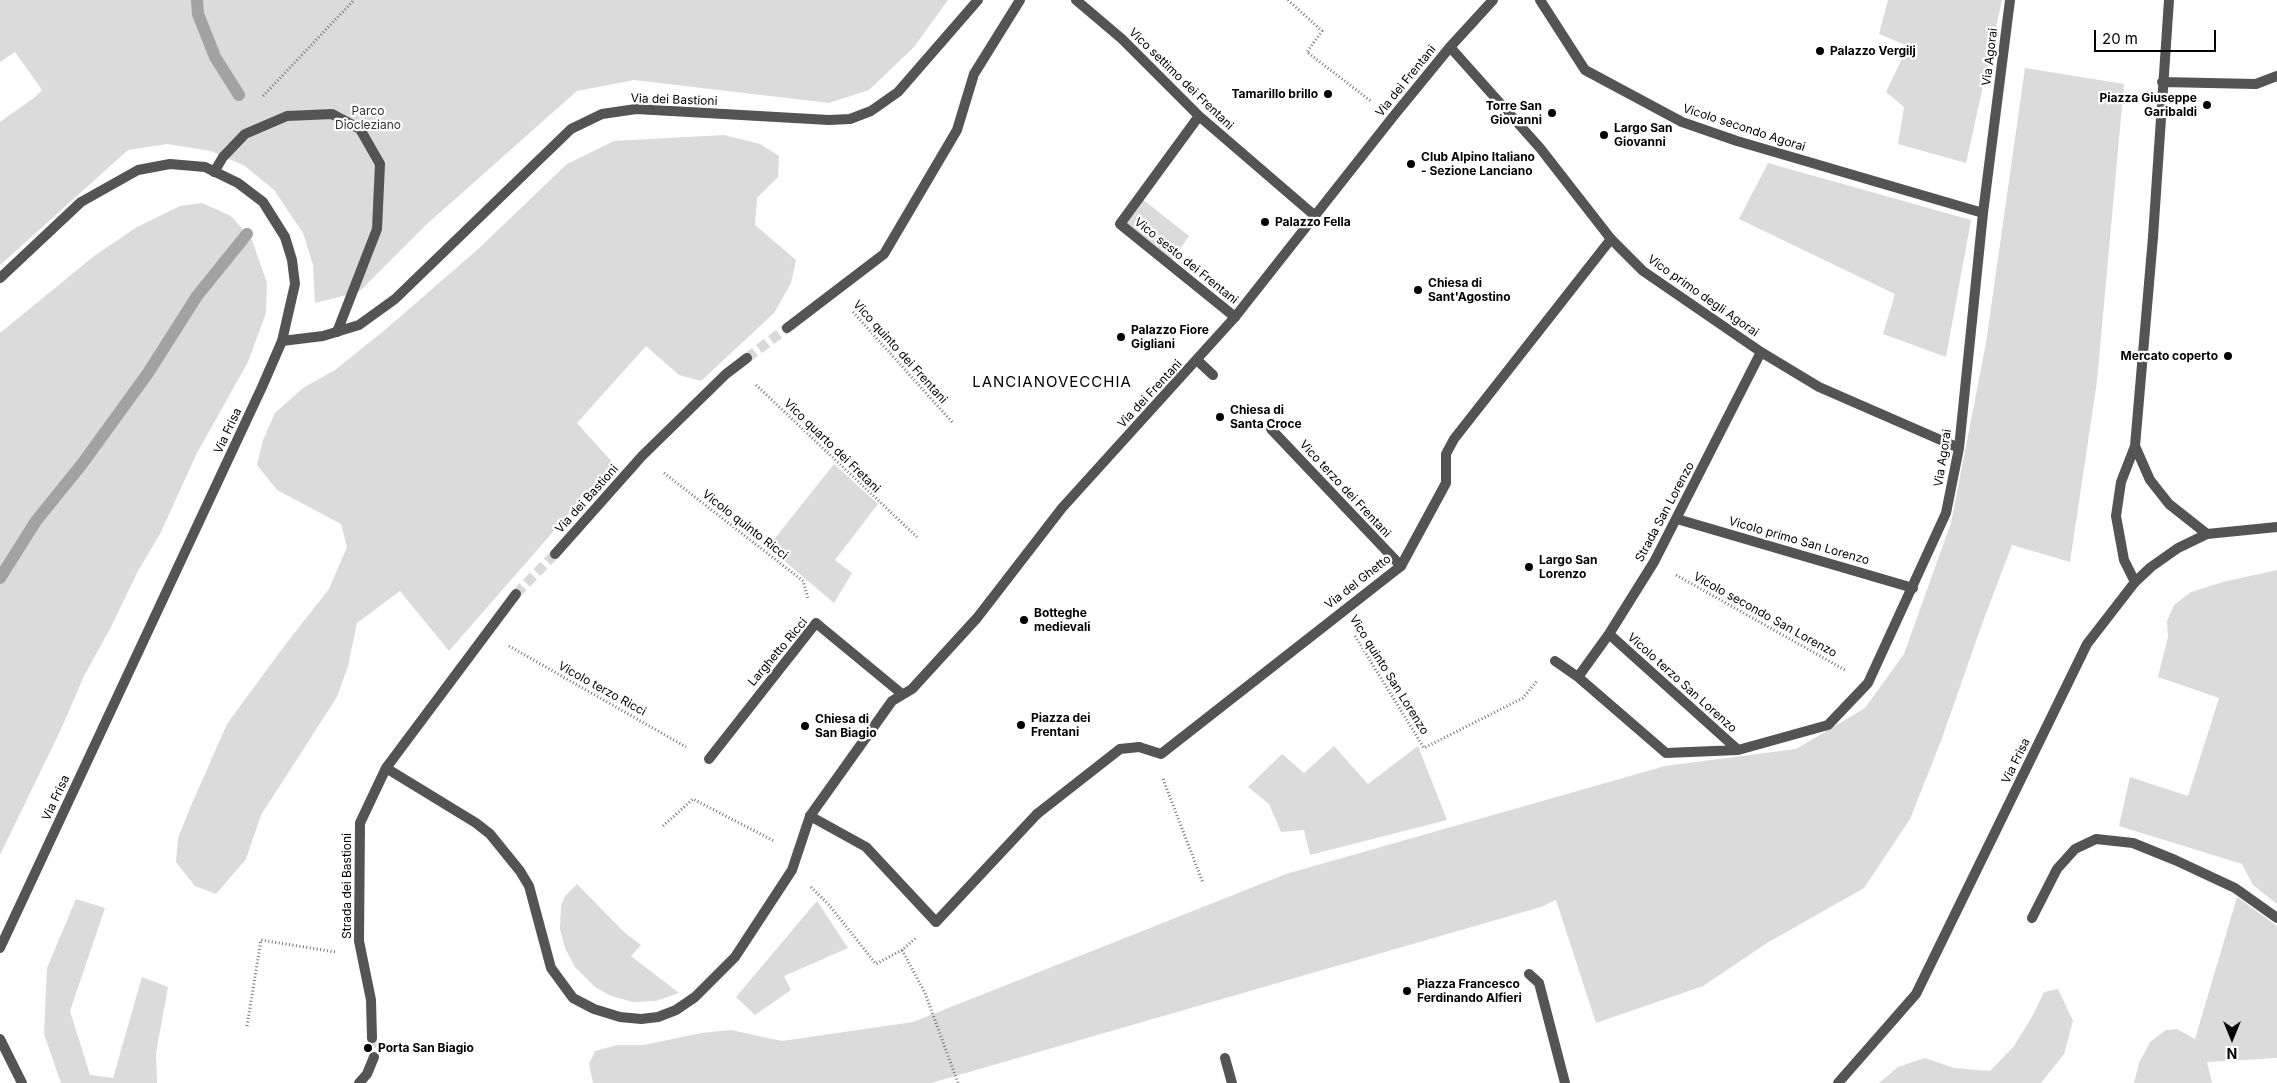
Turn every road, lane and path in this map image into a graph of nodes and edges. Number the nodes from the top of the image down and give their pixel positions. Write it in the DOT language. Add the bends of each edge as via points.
graph roads {
  1 [pos="354,0"];
  2 [pos="978,0"];
  3 [pos="1020,0"];
  4 [pos="1076,0"];
  5 [pos="1288,0"];
  6 [pos="1492,0"];
  7 [pos="1540,0"];
  8 [pos="2010,0"];
  9 [pos="2169,0"];
  10 [pos="1450,46"];
  11 [pos="2277,76"];
  12 [pos="2162,82"];
  13 [pos="258,101"];
  14 [pos="1199,116"];
  15 [pos="1392,118"];
  16 [pos="214,172"];
  17 [pos="1983,213"];
  18 [pos="1314,215"];
  19 [pos="1611,238"];
  20 [pos="0,278"];
  21 [pos="835,292"];
  22 [pos="1235,317"];
  23 [pos="787,328"];
  24 [pos="337,332"];
  25 [pos="282,341"];
  26 [pos="1761,352"];
  27 [pos="747,358"];
  28 [pos="1198,361"];
  29 [pos="736,366"];
  30 [pos="1213,374"];
  31 [pos="953,423"];
  32 [pos="1271,429"];
  33 [pos="2135,446"];
  34 [pos="1959,448"];
  35 [pos="642,456"];
  36 [pos="1677,519"];
  37 [pos="2277,527"];
  38 [pos="2208,534"];
  39 [pos="917,537"];
  40 [pos="555,554"];
  41 [pos="1654,562"];
  42 [pos="1401,566"];
  43 [pos="2135,582"];
  44 [pos="1914,588"];
  45 [pos="516,594"];
  46 [pos="1340,612"];
  47 [pos="816,622"];
  48 [pos="486,634"];
  49 [pos="1609,634"];
  50 [pos="1554,662"];
  51 [pos="1578,677"];
  52 [pos="1868,683"];
  53 [pos="902,694"];
  54 [pos="1522,698"];
  55 [pos="1139,747"];
  56 [pos="1738,750"];
  57 [pos="709,759"];
  58 [pos="386,768"];
  59 [pos="810,816"];
  60 [pos="663,826"];
  61 [pos="798,853"];
  62 [pos="792,870"];
  63 [pos="1203,884"];
  64 [pos="2032,918"];
  65 [pos="2277,918"];
  66 [pos="921,934"];
  67 [pos="0,948"];
  68 [pos="902,950"];
  69 [pos="362,957"];
  70 [pos="1529,974"];
  71 [pos="247,1026"];
  72 [pos="372,1038"];
  73 [pos="0,1039"];
  74 [pos="374,1057"];
  75 [pos="1225,1058"];
  76 [pos="22,1083"];
  77 [pos="359,1083"];
  78 [pos="958,1083"];
  79 [pos="1232,1083"];
  80 [pos="1565,1083"];
  81 [pos="1838,1083"];
  1 -- 13 [label="path"];
  2 -- 24 [label="street, Via dei Bastioni" via="898,92 871,112 850,119 636,109 602,114 571,129 395,299 359,325"];
  3 -- 21 [label="street" via="974,74 957,130 884,254"];
  4 -- 14 [label="street, Vico settimo dei Frentani" via="1122,39"];
  5 -- 15 [label="path" via="1322,31 1307,52"];
  6 -- 10 [label="street, Via dei Frentani"];
  7 -- 17 [label="street, Vicolo secondo Agorai" via="1585,70 1682,122"];
  8 -- 17 [label="street, Via Agorai"];
  9 -- 12 [label="street"];
  10 -- 15 [label="street, Via dei Frentani"];
  10 -- 19 [label="street, Vico primo degli Agorai" via="1534,141"];
  11 -- 12 [label="street" via="2256,84"];
  12 -- 33 [label="street"];
  14 -- 18 [label="street, Vico settimo dei Frentani"];
  14 -- 22 [label="street, Vico sesto dei Frentani" via="1120,224"];
  15 -- 18 [label="street, Via dei Frentani"];
  16 -- 20 [label="street, Via Frisa" via="206,168 170,164 138,170 81,202"];
  16 -- 24 [label="street" via="223,156 245,134 287,116 332,114 360,128 380,164 377,229"];
  16 -- 25 [label="street, Via Frisa" via="238,182 263,202 285,237 295,284"];
  17 -- 34 [label="street, Via Agorai"];
  18 -- 22 [label="street, Via dei Frentani"];
  19 -- 26 [label="street, Vico primo degli Agorai" via="1643,271"];
  19 -- 42 [label="street, Via del Ghetto" via="1454,439 1446,454 1446,483"];
  21 -- 23 [label="street"];
  21 -- 31 [label="path, Vico quinto dei Frentani"];
  22 -- 28 [label="street, Via dei Frentani"];
  24 -- 25 [label="street, Via dei Bastioni"];
  25 -- 67 [label="street, Via Frisa"];
  26 -- 34 [label="street, Vico primo degli Agorai" via="1818,388"];
  26 -- 36 [label="street, Strada San Lorenzo"];
  27 -- 29 [label="street, Via dei Bastioni"];
  28 -- 30 [label="street"];
  28 -- 53 [label="street, Via dei Frentani" via="1062,508 977,618 912,689"];
  29 -- 35 [label="street, Via dei Bastioni"];
  29 -- 39 [label="path, Vico quarto dei Fretani"];
  32 -- 42 [label="street, Vico terzo dei Frentani"];
  33 -- 38 [label="street" via="2150,480 2169,504"];
  33 -- 43 [label="street" via="2121,482 2116,516 2124,560"];
  34 -- 44 [label="street, Via Agorai" via="1946,513"];
  35 -- 40 [label="street, Via dei Bastioni"];
  35 -- 47 [label="path, Vicolo quinto Ricci" via="803,581"];
  36 -- 41 [label="street, Strada San Lorenzo"];
  36 -- 44 [label="street, Vicolo primo San Lorenzo"];
  37 -- 38 [label="street, Via Frisa"];
  38 -- 43 [label="street, Via Frisa" via="2178,548"];
  41 -- 49 [label="street, Strada San Lorenzo"];
  41 -- 52 [label="path, Vicolo secondo San Lorenzo"];
  42 -- 46 [label="street, Via del Ghetto"];
  43 -- 81 [label="street, Via Frisa" via="2087,644 1916,994"];
  44 -- 52 [label="street, Via Agorai"];
  45 -- 48 [label="street"];
  46 -- 54 [label="path, Vico quinto San Lorenzo" via="1424,748"];
  46 -- 55 [label="street, Via del Ghetto" via="1160,754"];
  47 -- 53 [label="street, Larghetto Ricci"];
  47 -- 57 [label="street, Larghetto Ricci"];
  48 -- 57 [label="path, Vicolo terzo Ricci"];
  48 -- 58 [label="street"];
  49 -- 51 [label="street, Strada San Lorenzo"];
  49 -- 56 [label="street, Vicolo terzo San Lorenzo"];
  50 -- 51 [label="street"];
  51 -- 56 [label="street, Via Agorai" via="1666,753"];
  52 -- 56 [label="street, Via Agorai" via="1828,725"];
  53 -- 59 [label="street, Via dei Frentani" via="892,701"];
  55 -- 59 [label="street, Via del Ghetto" via="1120,749 1046,805 936,922 866,847"];
  55 -- 63 [label="path" via="1152,760 1167,786"];
  58 -- 62 [label="street" via="490,834 529,886 551,968 573,998 620,1017 641,1020 658,1017 695,997 735,957"];
  58 -- 69 [label="street, Strada dei Bastioni" via="360,823 359,941"];
  59 -- 61 [label="street"];
  60 -- 61 [label="path" via="693,799"];
  61 -- 62 [label="street"];
  62 -- 68 [label="path" via="830,905 876,964"];
  64 -- 65 [label="street" via="2057,869 2075,849 2096,839 2133,842 2175,860 2235,888"];
  66 -- 68 [label="path"];
  68 -- 78 [label="path" via="925,993"];
  69 -- 71 [label="path" via="261,940"];
  69 -- 72 [label="street, Strada dei Bastioni" via="371,1000"];
  70 -- 80 [label="street" via="1539,983"];
  73 -- 76 [label="street"];
  74 -- 77 [label="street"];
  75 -- 79 [label="street"];
}
